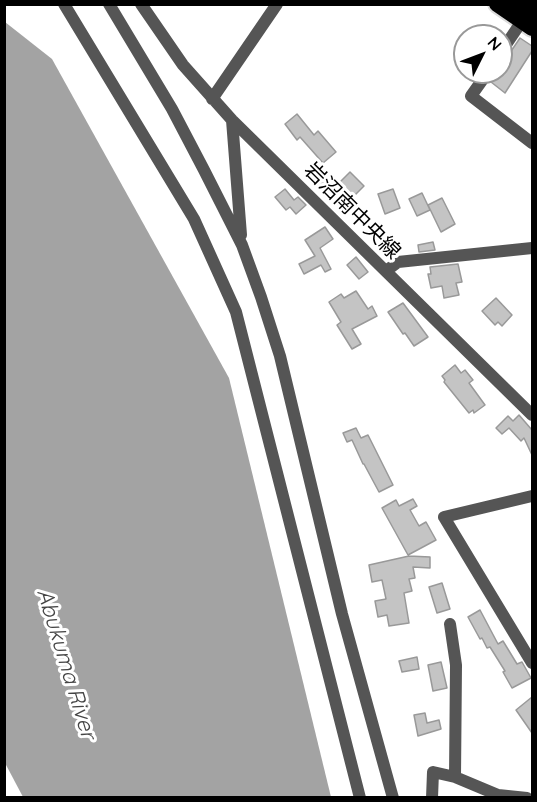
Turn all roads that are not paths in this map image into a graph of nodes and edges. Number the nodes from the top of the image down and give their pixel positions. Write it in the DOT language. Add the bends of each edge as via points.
graph roads {
  1 [pos="64,4"];
  2 [pos="110,4"];
  3 [pos="141,4"];
  4 [pos="277,4"];
  5 [pos="496,4"];
  6 [pos="527,16"];
  7 [pos="513,35"];
  8 [pos="480,84"];
  9 [pos="212,99"];
  10 [pos="232,120"];
  11 [pos="532,143"];
  12 [pos="243,245"];
  13 [pos="532,248"];
  14 [pos="386,272"];
  15 [pos="532,415"];
  16 [pos="532,496"];
  17 [pos="450,624"];
  18 [pos="532,663"];
  19 [pos="455,777"];
  20 [pos="360,798"];
  21 [pos="393,798"];
  22 [pos="432,798"];
  23 [pos="527,798"];
  1 -- 20 [label="street" via="194,219 236,312"];
  2 -- 12 [label="street" via="172,109"];
  3 -- 9 [label="street, 岩沼南中央線"];
  4 -- 9 [label="street"];
  5 -- 6 [label="highway"];
  6 -- 7 [label="street"];
  8 -- 11 [label="street" via="471,96"];
  9 -- 10 [label="street, 岩沼南中央線"];
  10 -- 12 [label="street"];
  10 -- 14 [label="street, 岩沼南中央線"];
  12 -- 21 [label="street" via="280,356 342,614"];
  13 -- 14 [label="street" via="398,262"];
  14 -- 15 [label="street, 岩沼南中央線"];
  16 -- 18 [label="street" via="444,517"];
  17 -- 19 [label="street" via="456,665"];
  19 -- 22 [label="street" via="433,772"];
  19 -- 23 [label="street" via="498,795"];
}
